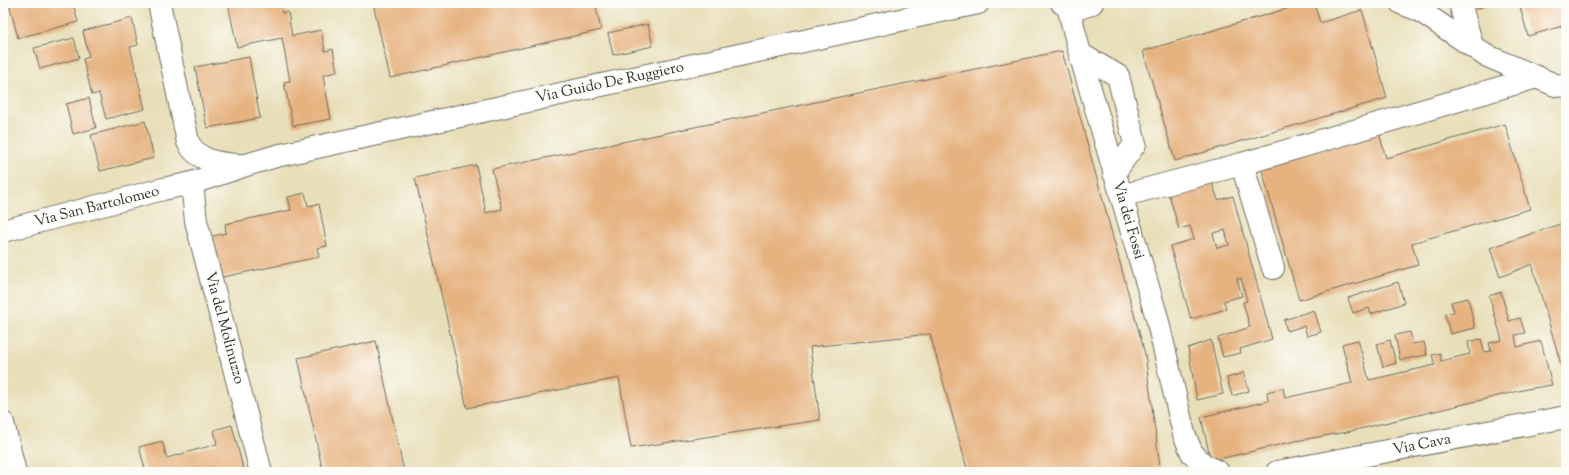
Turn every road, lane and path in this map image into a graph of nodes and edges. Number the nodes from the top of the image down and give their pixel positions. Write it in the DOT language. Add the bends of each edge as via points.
graph roads {
  1 [pos="159,3"];
  2 [pos="978,3"];
  3 [pos="1092,3"];
  4 [pos="1401,3"];
  5 [pos="1460,3"];
  6 [pos="1065,4"];
  7 [pos="1472,45"];
  8 [pos="1080,54"];
  9 [pos="1537,77"];
  10 [pos="1566,86"];
  11 [pos="1242,164"];
  12 [pos="243,166"];
  13 [pos="1114,173"];
  14 [pos="192,184"];
  15 [pos="1121,196"];
  16 [pos="3,231"];
  17 [pos="1273,268"];
  18 [pos="1566,417"];
  19 [pos="3,423"];
  20 [pos="15,472"];
  21 [pos="262,472"];
  22 [pos="1218,472"];
  23 [pos="1277,472"];
  1 -- 12 [label="street, Via Guido De Ruggiero" via="188,142 192,150 199,156 222,164"];
  2 -- 12 [label="street, Via Guido De Ruggiero" via="299,151"];
  3 -- 6 [label="street" via="1077,8"];
  4 -- 7 [label="street" via="1419,10"];
  5 -- 7 [label="street"];
  6 -- 8 [label="street, Via dei Fossi"];
  7 -- 9 [label="street" via="1484,55"];
  8 -- 13 [label="street, Via dei Fossi"];
  8 -- 13 [label="street" via="1118,76 1135,144"];
  9 -- 10 [label="street" via="1555,85"];
  9 -- 11 [label="street"];
  11 -- 15 [label="street"];
  11 -- 17 [label="street"];
  12 -- 14 [label="street, Via Guido De Ruggiero"];
  13 -- 15 [label="street, Via dei Fossi"];
  14 -- 16 [label="street, Via San Bartolomeo" via="155,191"];
  14 -- 21 [label="street, Via del Molinuzzo" via="196,221"];
  15 -- 22 [label="street, Via dei Fossi" via="1157,318 1184,434 1192,453 1204,465"];
  18 -- 23 [label="street, Via Cava"];
  19 -- 20 [label="street"];
}
